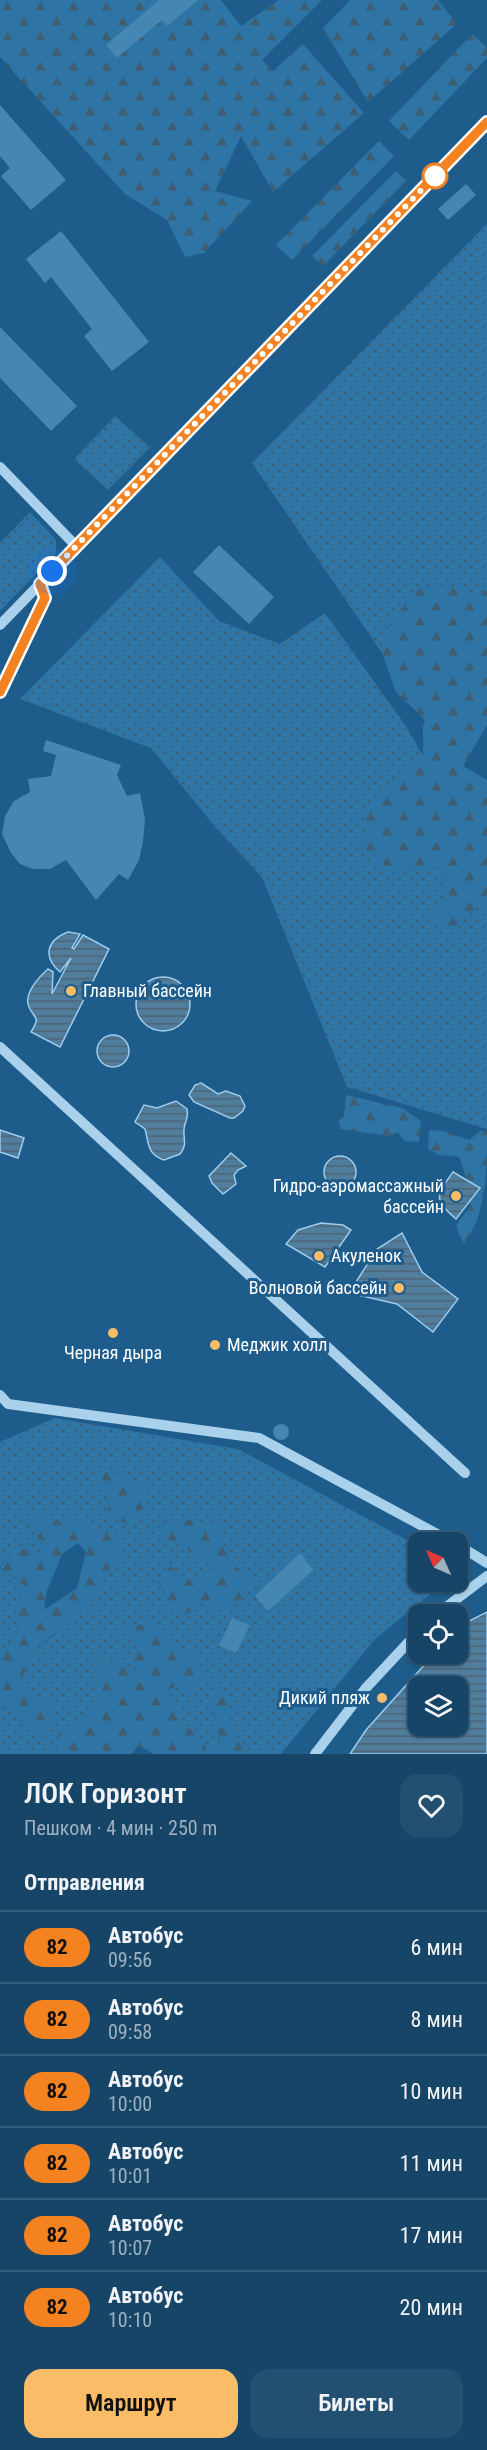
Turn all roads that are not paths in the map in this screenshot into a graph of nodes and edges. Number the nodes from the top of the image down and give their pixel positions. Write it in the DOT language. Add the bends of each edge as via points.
graph roads {
  1 [pos="487,122"];
  2 [pos="0,467"];
  3 [pos="76,546"];
  4 [pos="40,584"];
  5 [pos="0,625"];
  6 [pos="0,692"];
  7 [pos="0,1047"];
  8 [pos="0,1395"];
  9 [pos="465,1473"];
  10 [pos="433,1532"];
  11 [pos="468,1551"];
  12 [pos="487,1563"];
  13 [pos="487,1576"];
  14 [pos="449,1604"];
  15 [pos="408,1643"];
  16 [pos="315,1754"];
  1 -- 3 [label="street"];
  2 -- 3 [label="street"];
  3 -- 4 [label="street"];
  4 -- 5 [label="street"];
  4 -- 6 [label="street" via="45,598"];
  7 -- 9 [label="street"];
  8 -- 10 [label="street" via="8,1404 259,1438"];
  11 -- 12 [label="street"];
  13 -- 14 [label="street"];
  15 -- 16 [label="street" via="364,1689"];
}
